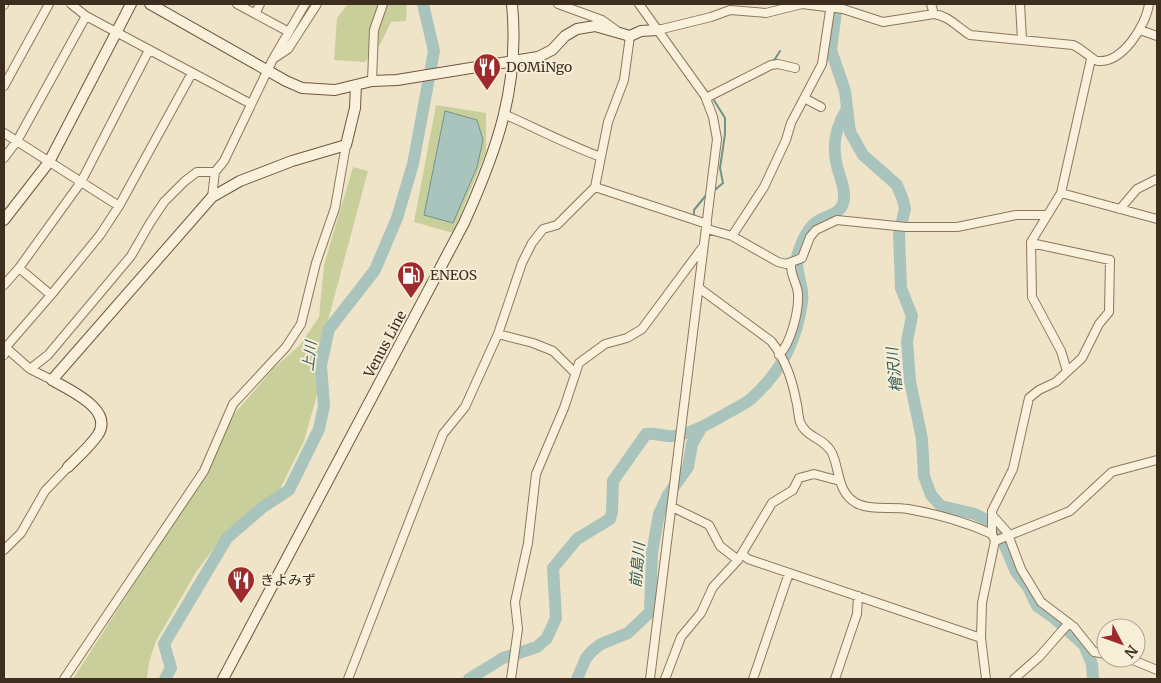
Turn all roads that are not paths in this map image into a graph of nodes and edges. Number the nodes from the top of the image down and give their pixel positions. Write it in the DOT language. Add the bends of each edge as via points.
graph roads {
  1 [pos="50,4"];
  2 [pos="71,4"];
  3 [pos="131,4"];
  4 [pos="150,4"];
  5 [pos="237,4"];
  6 [pos="260,4"];
  7 [pos="305,4"];
  8 [pos="317,4"];
  9 [pos="383,4"];
  10 [pos="512,4"];
  11 [pos="558,4"];
  12 [pos="639,4"];
  13 [pos="931,4"];
  14 [pos="1020,4"];
  15 [pos="1149,4"];
  16 [pos="831,6"];
  17 [pos="843,6"];
  18 [pos="255,14"];
  19 [pos="934,14"];
  20 [pos="86,16"];
  21 [pos="658,30"];
  22 [pos="1140,30"];
  23 [pos="618,31"];
  24 [pos="289,32"];
  25 [pos="116,33"];
  26 [pos="630,36"];
  27 [pos="1157,36"];
  28 [pos="1022,40"];
  29 [pos="150,50"];
  30 [pos="273,59"];
  31 [pos="1092,59"];
  32 [pos="514,62"];
  33 [pos="795,68"];
  34 [pos="268,70"];
  35 [pos="192,73"];
  36 [pos="372,81"];
  37 [pos="356,85"];
  38 [pos="4,86"];
  39 [pos="706,98"];
  40 [pos="804,98"];
  41 [pos="251,104"];
  42 [pos="821,107"];
  43 [pos="506,115"];
  44 [pos="4,133"];
  45 [pos="17,141"];
  46 [pos="346,145"];
  47 [pos="601,157"];
  48 [pos="4,158"];
  49 [pos="49,162"];
  50 [pos="215,172"];
  51 [pos="1157,179"];
  52 [pos="81,182"];
  53 [pos="594,187"];
  54 [pos="1061,193"];
  55 [pos="212,197"];
  56 [pos="119,206"];
  57 [pos="1120,209"];
  58 [pos="1046,215"];
  59 [pos="4,220"];
  60 [pos="1157,220"];
  61 [pos="707,227"];
  62 [pos="732,236"];
  63 [pos="1031,244"];
  64 [pos="704,246"];
  65 [pos="792,263"];
  66 [pos="19,268"];
  67 [pos="4,285"];
  68 [pos="699,288"];
  69 [pos="50,295"];
  70 [pos="498,334"];
  71 [pos="4,350"];
  72 [pos="781,359"];
  73 [pos="30,369"];
  74 [pos="1067,371"];
  75 [pos="575,373"];
  76 [pos="52,380"];
  77 [pos="1157,460"];
  78 [pos="68,467"];
  79 [pos="840,481"];
  80 [pos="672,507"];
  81 [pos="992,517"];
  82 [pos="994,536"];
  83 [pos="1008,537"];
  84 [pos="4,550"];
  85 [pos="740,557"];
  86 [pos="789,573"];
  87 [pos="858,596"];
  88 [pos="1066,627"];
  89 [pos="981,638"];
  90 [pos="1096,652"];
  91 [pos="64,679"];
  92 [pos="223,679"];
  93 [pos="348,679"];
  94 [pos="511,679"];
  95 [pos="650,679"];
  96 [pos="665,679"];
  97 [pos="753,679"];
  98 [pos="835,679"];
  99 [pos="986,679"];
  100 [pos="1014,679"];
  1 -- 38 [label="street"];
  2 -- 20 [label="street"];
  3 -- 25 [label="street"];
  4 -- 34 [label="street"];
  5 -- 18 [label="street"];
  6 -- 18 [label="street"];
  7 -- 24 [label="street"];
  8 -- 30 [label="street" via="288,49"];
  9 -- 36 [label="street" via="374,30"];
  10 -- 32 [label="street, Venus Line"];
  11 -- 23 [label="street" via="602,20"];
  12 -- 21 [label="street"];
  13 -- 19 [label="street"];
  14 -- 28 [label="street"];
  15 -- 22 [label="street"];
  16 -- 17 [label="street"];
  16 -- 21 [label="street" via="802,4 766,13 730,10"];
  16 -- 40 [label="street" via="825,58"];
  17 -- 19 [label="street" via="883,22"];
  18 -- 24 [label="street"];
  19 -- 28 [label="street" via="948,17 970,35"];
  20 -- 25 [label="street"];
  20 -- 45 [label="street"];
  21 -- 26 [label="street" via="641,31"];
  21 -- 39 [label="street"];
  22 -- 27 [label="street"];
  22 -- 31 [label="street" via="1110,60"];
  23 -- 26 [label="street"];
  23 -- 32 [label="street" via="595,26 577,29 552,50"];
  24 -- 30 [label="street"];
  25 -- 29 [label="street"];
  25 -- 49 [label="street"];
  26 -- 47 [label="street" via="624,80 608,122"];
  28 -- 31 [label="street" via="1073,45 1086,51"];
  29 -- 35 [label="street"];
  29 -- 52 [label="street"];
  30 -- 34 [label="street"];
  31 -- 54 [label="street"];
  32 -- 36 [label="street"];
  32 -- 43 [label="street, Venus Line"];
  33 -- 39 [label="street" via="771,65"];
  34 -- 37 [label="street" via="286,82 317,90"];
  34 -- 41 [label="street"];
  35 -- 41 [label="street"];
  35 -- 56 [label="street"];
  36 -- 37 [label="street"];
  37 -- 46 [label="street" via="356,108"];
  39 -- 61 [label="street" via="717,139"];
  40 -- 42 [label="street"];
  40 -- 62 [label="street" via="764,187"];
  41 -- 50 [label="street" via="224,161"];
  43 -- 47 [label="street" via="562,143"];
  43 -- 92 [label="street, Venus Line" via="464,223"];
  44 -- 45 [label="street"];
  45 -- 48 [label="street"];
  45 -- 49 [label="street"];
  46 -- 55 [label="street" via="292,161"];
  46 -- 91 [label="street" via="335,208 316,263 301,324 286,347 232,404 204,471"];
  47 -- 53 [label="street"];
  49 -- 52 [label="street"];
  49 -- 59 [label="street"];
  50 -- 55 [label="street"];
  50 -- 73 [label="street" via="197,172 164,202 131,256 48,355"];
  51 -- 57 [label="street" via="1137,189"];
  52 -- 56 [label="street"];
  52 -- 66 [label="street"];
  53 -- 61 [label="street"];
  53 -- 70 [label="street" via="557,225 544,229 532,243"];
  54 -- 57 [label="street"];
  54 -- 58 [label="street"];
  55 -- 76 [label="street"];
  56 -- 69 [label="street" via="100,235"];
  57 -- 60 [label="street"];
  58 -- 63 [label="street"];
  58 -- 65 [label="street" via="1016,215 957,227 904,227 837,220 816,230 801,258"];
  61 -- 62 [label="street"];
  61 -- 64 [label="street"];
  62 -- 65 [label="street" via="778,262"];
  63 -- 74 [label="street" via="1032,297 1061,351"];
  63 -- 74 [label="street" via="1110,260 1109,312 1099,324 1082,358"];
  64 -- 68 [label="street"];
  64 -- 75 [label="street" via="642,329 598,348 579,362"];
  65 -- 72 [label="street" via="790,274 798,295 792,329"];
  66 -- 67 [label="street"];
  66 -- 69 [label="street"];
  68 -- 72 [label="street" via="770,341"];
  68 -- 80 [label="street"];
  69 -- 71 [label="street"];
  70 -- 75 [label="street" via="533,342 552,351"];
  70 -- 93 [label="street" via="465,407 443,434"];
  71 -- 73 [label="street"];
  72 -- 79 [label="street" via="793,385 801,424 808,434 828,446"];
  73 -- 76 [label="street"];
  74 -- 81 [label="street" via="1056,382 1029,398 1013,469"];
  75 -- 94 [label="street" via="536,474 528,543 515,602 518,629"];
  76 -- 78 [label="street" via="96,409 102,418 98,435"];
  77 -- 83 [label="street" via="1112,472 1070,511"];
  78 -- 84 [label="street" via="45,491 21,533"];
  79 -- 82 [label="street" via="848,498 864,506 908,509 972,525"];
  79 -- 85 [label="street" via="814,474 799,478 794,490 772,504"];
  80 -- 85 [label="street" via="709,525 720,546"];
  80 -- 95 [label="street"];
  81 -- 82 [label="street"];
  81 -- 83 [label="street" via="1001,524"];
  82 -- 83 [label="street"];
  82 -- 89 [label="street" via="982,603"];
  83 -- 88 [label="street" via="1040,602"];
  85 -- 86 [label="street"];
  85 -- 96 [label="street" via="713,586 701,613 685,630"];
  86 -- 87 [label="street"];
  86 -- 97 [label="street"];
  87 -- 89 [label="street"];
  87 -- 98 [label="street" via="857,614"];
  88 -- 90 [label="street" via="1074,627"];
  88 -- 100 [label="street"];
  89 -- 99 [label="street"];
}
